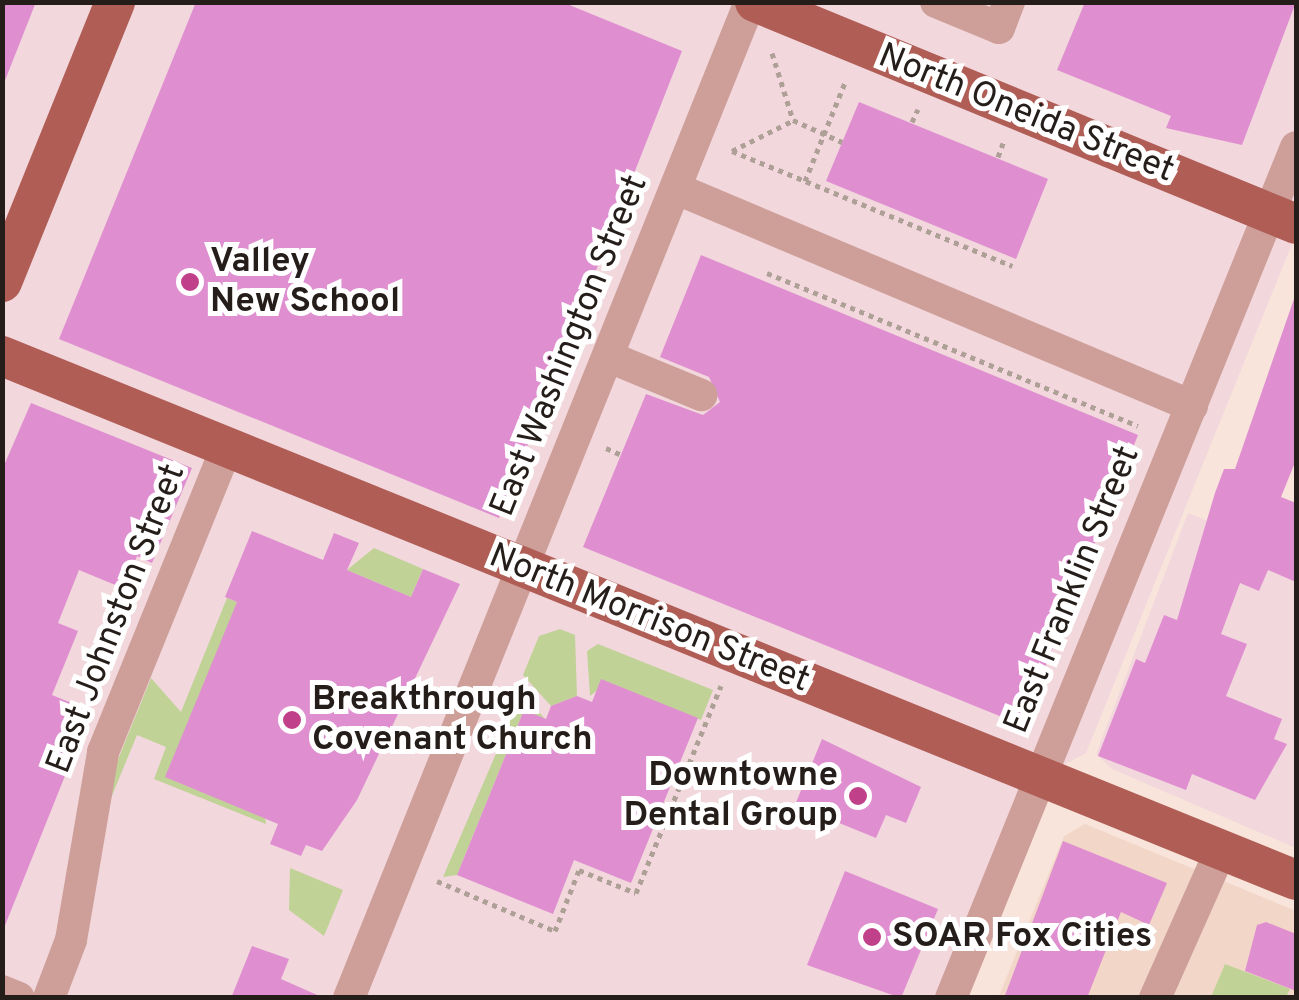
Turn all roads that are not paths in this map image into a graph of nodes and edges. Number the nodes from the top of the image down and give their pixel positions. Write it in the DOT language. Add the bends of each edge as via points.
graph roads {
  1 [pos="115,2"];
  2 [pos="753,2"];
  3 [pos="936,2"];
  4 [pos="1015,5"];
  5 [pos="1296,147"];
  6 [pos="677,189"];
  7 [pos="1283,218"];
  8 [pos="2,282"];
  9 [pos="2,356"];
  10 [pos="608,358"];
  11 [pos="701,395"];
  12 [pos="1192,406"];
  13 [pos="227,446"];
  14 [pos="524,568"];
  15 [pos="1040,778"];
  16 [pos="1222,850"];
  17 [pos="1296,880"];
  18 [pos="2,991"];
  19 [pos="19,998"];
  20 [pos="49,998"];
  21 [pos="349,998"];
  22 [pos="951,998"];
  23 [pos="1155,998"];
  1 -- 8 [label="main road"];
  2 -- 6 [label="street, East Washington Street"];
  2 -- 7 [label="main road, North Oneida Street"];
  3 -- 4 [label="street" via="999,28"];
  5 -- 7 [label="street, East Franklin Street"];
  6 -- 10 [label="street, East Washington Street"];
  6 -- 12 [label="street"];
  7 -- 12 [label="street, East Franklin Street"];
  9 -- 13 [label="main road, North Morrison Street"];
  10 -- 11 [label="street"];
  10 -- 14 [label="street, East Washington Street"];
  12 -- 15 [label="street, East Franklin Street"];
  13 -- 14 [label="main road, North Morrison Street"];
  13 -- 20 [label="street, East Johnston Street" via="103,752 71,940"];
  14 -- 15 [label="main road, North Morrison Street"];
  14 -- 21 [label="street, East Washington Street"];
  15 -- 16 [label="main road, North Morrison Street"];
  15 -- 22 [label="street, East Franklin Street"];
  16 -- 17 [label="main road, North Morrison Street"];
  16 -- 23 [label="street"];
  18 -- 19 [label="street"];
}
